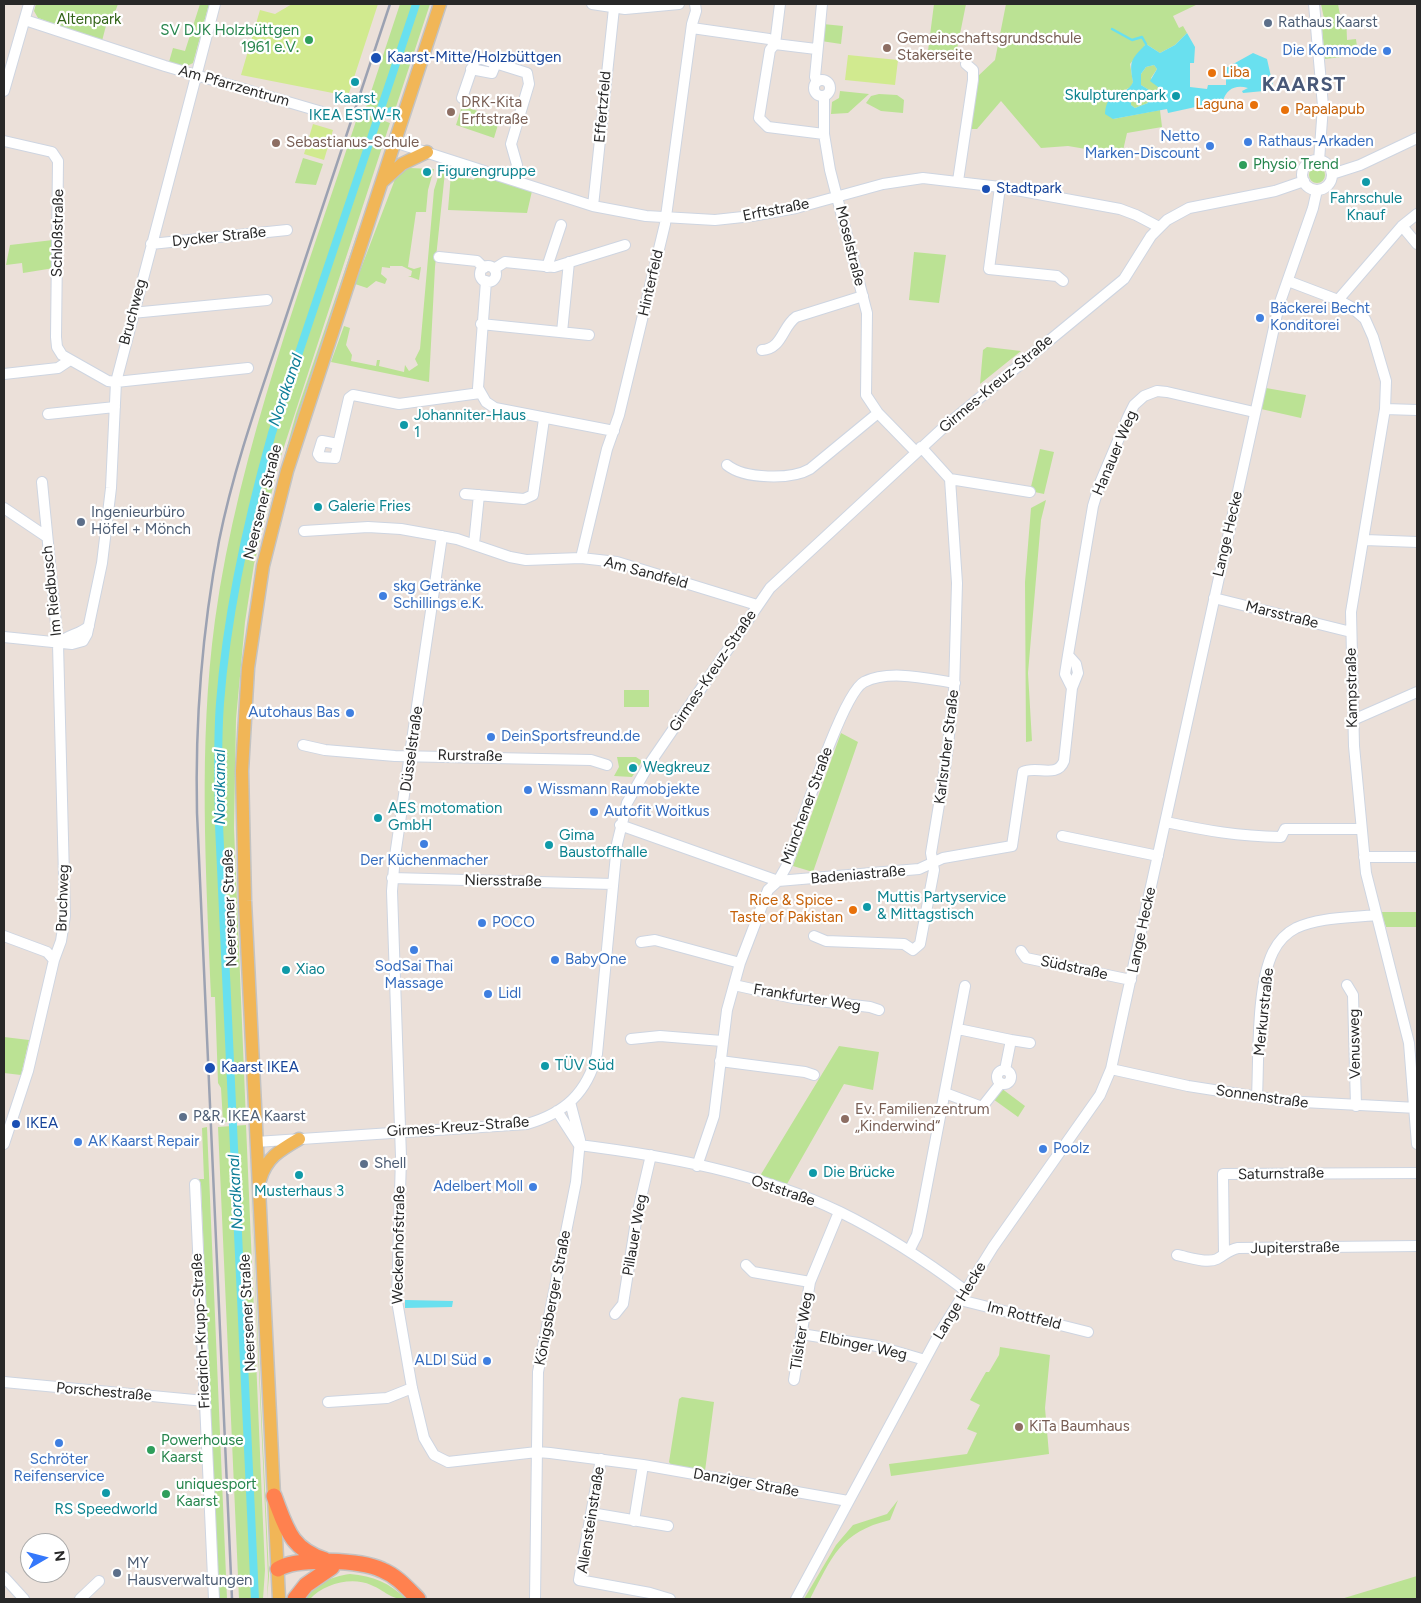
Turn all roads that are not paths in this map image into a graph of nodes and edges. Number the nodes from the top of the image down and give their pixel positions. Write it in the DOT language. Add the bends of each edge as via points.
graph roads {
  1 [pos="30,4"];
  2 [pos="215,4"];
  3 [pos="440,4"];
  4 [pos="592,4"];
  5 [pos="680,4"];
  6 [pos="695,4"];
  7 [pos="780,4"];
  8 [pos="822,4"];
  9 [pos="1314,4"];
  10 [pos="614,8"];
  11 [pos="25,20"];
  12 [pos="692,28"];
  13 [pos="775,44"];
  14 [pos="816,49"];
  15 [pos="966,64"];
  16 [pos="196,76"];
  17 [pos="4,91"];
  18 [pos="462,98"];
  19 [pos="328,114"];
  20 [pos="824,134"];
  21 [pos="1417,138"];
  22 [pos="4,141"];
  23 [pos="394,142"];
  24 [pos="427,152"];
  25 [pos="1319,161"];
  26 [pos="1332,174"];
  27 [pos="512,180"];
  28 [pos="958,181"];
  29 [pos="1304,181"];
  30 [pos="380,184"];
  31 [pos="1000,186"];
  32 [pos="1317,190"];
  33 [pos="837,196"];
  34 [pos="593,206"];
  35 [pos="1417,214"];
  36 [pos="666,218"];
  37 [pos="561,225"];
  38 [pos="1402,226"];
  39 [pos="1159,227"];
  40 [pos="287,230"];
  41 [pos="151,244"];
  42 [pos="1417,244"];
  43 [pos="625,245"];
  44 [pos="439,257"];
  45 [pos="569,262"];
  46 [pos="548,267"];
  47 [pos="489,268"];
  48 [pos="1063,281"];
  49 [pos="1288,281"];
  50 [pos="863,296"];
  51 [pos="267,300"];
  52 [pos="1338,300"];
  53 [pos="132,313"];
  54 [pos="481,324"];
  55 [pos="562,332"];
  56 [pos="589,335"];
  57 [pos="762,350"];
  58 [pos="70,360"];
  59 [pos="248,368"];
  60 [pos="4,374"];
  61 [pos="116,382"];
  62 [pos="480,393"];
  63 [pos="115,407"];
  64 [pos="1385,409"];
  65 [pos="1417,410"];
  66 [pos="1254,412"];
  67 [pos="878,413"];
  68 [pos="48,414"];
  69 [pos="544,419"];
  70 [pos="614,431"];
  71 [pos="338,444"];
  72 [pos="919,450"];
  73 [pos="727,465"];
  74 [pos="950,479"];
  75 [pos="42,482"];
  76 [pos="1030,492"];
  77 [pos="465,494"];
  78 [pos="479,495"];
  79 [pos="4,508"];
  80 [pos="304,531"];
  81 [pos="442,536"];
  82 [pos="46,537"];
  83 [pos="1365,540"];
  84 [pos="1417,542"];
  85 [pos="474,544"];
  86 [pos="581,558"];
  87 [pos="1214,598"];
  88 [pos="757,605"];
  89 [pos="1351,632"];
  90 [pos="4,637"];
  91 [pos="58,644"];
  92 [pos="955,683"];
  93 [pos="1417,692"];
  94 [pos="1353,720"];
  95 [pos="303,745"];
  96 [pos="411,756"];
  97 [pos="607,764"];
  98 [pos="1166,822"];
  99 [pos="620,825"];
  100 [pos="1361,829"];
  101 [pos="1062,836"];
  102 [pos="1012,846"];
  103 [pos="1158,856"];
  104 [pos="1364,857"];
  105 [pos="1417,857"];
  106 [pos="933,862"];
  107 [pos="392,878"];
  108 [pos="778,882"];
  109 [pos="613,884"];
  110 [pos="1376,915"];
  111 [pos="4,936"];
  112 [pos="814,936"];
  113 [pos="641,942"];
  114 [pos="1021,951"];
  115 [pos="54,960"];
  116 [pos="740,963"];
  117 [pos="1131,980"];
  118 [pos="734,985"];
  119 [pos="1346,985"];
  120 [pos="965,986"];
  121 [pos="879,1010"];
  122 [pos="958,1029"];
  123 [pos="630,1039"];
  124 [pos="1011,1040"];
  125 [pos="722,1041"];
  126 [pos="1030,1043"];
  127 [pos="1414,1055"];
  128 [pos="720,1060"];
  129 [pos="1111,1069"];
  130 [pos="814,1076"];
  131 [pos="945,1093"];
  132 [pos="1257,1097"];
  133 [pos="570,1102"];
  134 [pos="1356,1106"];
  135 [pos="1416,1108"];
  136 [pos="557,1111"];
  137 [pos="400,1131"];
  138 [pos="298,1139"];
  139 [pos="256,1142"];
  140 [pos="4,1144"];
  141 [pos="1417,1144"];
  142 [pos="579,1145"];
  143 [pos="651,1155"];
  144 [pos="697,1166"];
  145 [pos="1417,1173"];
  146 [pos="195,1184"];
  147 [pos="258,1187"];
  148 [pos="839,1212"];
  149 [pos="1417,1246"];
  150 [pos="910,1250"];
  151 [pos="1224,1253"];
  152 [pos="1177,1255"];
  153 [pos="746,1264"];
  154 [pos="810,1282"];
  155 [pos="963,1296"];
  156 [pos="615,1314"];
  157 [pos="1088,1332"];
  158 [pos="801,1334"];
  159 [pos="925,1360"];
  160 [pos="794,1380"];
  161 [pos="4,1382"];
  162 [pos="412,1388"];
  163 [pos="205,1401"];
  164 [pos="328,1402"];
  165 [pos="537,1452"];
  166 [pos="601,1459"];
  167 [pos="643,1465"];
  168 [pos="274,1496"];
  169 [pos="848,1501"];
  170 [pos="591,1513"];
  171 [pos="634,1520"];
  172 [pos="668,1526"];
  173 [pos="332,1564"];
  174 [pos="278,1569"];
  175 [pos="4,1578"];
  176 [pos="99,1581"];
  177 [pos="24,1599"];
  178 [pos="80,1599"];
  179 [pos="214,1599"];
  180 [pos="279,1599"];
  181 [pos="296,1599"];
  182 [pos="418,1599"];
  183 [pos="535,1599"];
  184 [pos="670,1599"];
  185 [pos="796,1599"];
  1 -- 11 [label="street"];
  2 -- 16 [label="street, Bruchweg"];
  3 -- 23 [label="main road, Neersener Straße"];
  4 -- 10 [label="street"];
  5 -- 10 [label="street"];
  6 -- 12 [label="street, Hinterfeld"];
  7 -- 13 [label="street"];
  8 -- 14 [label="street"];
  9 -- 25 [label="street" via="1323,106"];
  10 -- 34 [label="street, Effertzfeld"];
  11 -- 16 [label="street, Am Pfarrzentrum"];
  11 -- 17 [label="street"];
  12 -- 13 [label="street" via="769,39"];
  12 -- 36 [label="street, Hinterfeld"];
  13 -- 14 [label="street"];
  13 -- 20 [label="street" via="770,50 758,114 762,123 768,127"];
  14 -- 20 [label="street, Moselstraße" via="814,77 817,82 823,80 830,85 830,91 824,96"];
  15 -- 28 [label="street" via="974,73"];
  16 -- 19 [label="street, Am Pfarrzentrum"];
  16 -- 41 [label="street, Bruchweg"];
  18 -- 27 [label="street" via="476,57 526,71 530,79 510,144 517,165"];
  20 -- 33 [label="street, Moselstraße"];
  21 -- 26 [label="street" via="1360,165"];
  22 -- 58 [label="street, Schloßstraße" via="52,152 58,161 56,337 59,352"];
  23 -- 24 [label="street, Erftstraße"];
  23 -- 30 [label="main road, Neersener Straße"];
  24 -- 27 [label="street, Erftstraße"];
  24 -- 30 [label="main road" via="402,164"];
  25 -- 26 [label="street" via="1328,165"];
  25 -- 29 [label="street" via="1306,166 1302,176"];
  26 -- 32 [label="street" via="1328,185"];
  27 -- 34 [label="street, Erftstraße"];
  28 -- 31 [label="street, Erftstraße"];
  28 -- 33 [label="street, Erftstraße" via="916,178"];
  29 -- 32 [label="street"];
  29 -- 39 [label="street, Girmes-Kreuz-Straße" via="1275,191 1183,210"];
  30 -- 139 [label="main road, Neersener Straße" via="287,471 263,566 254,622 244,719 242,798"];
  31 -- 39 [label="street, Erftstraße" via="1120,209"];
  31 -- 48 [label="street" via="989,269 1057,276"];
  32 -- 49 [label="street, Lange Hecke"];
  33 -- 36 [label="street, Erftstraße" via="752,216 715,220"];
  33 -- 50 [label="street, Moselstraße"];
  34 -- 36 [label="street, Erftstraße" via="625,214"];
  35 -- 38 [label="street"];
  36 -- 70 [label="street, Hinterfeld"];
  37 -- 46 [label="street"];
  38 -- 42 [label="street"];
  38 -- 52 [label="street"];
  39 -- 72 [label="street, Girmes-Kreuz-Straße" via="1124,279"];
  40 -- 41 [label="street, Dycker Straße"];
  41 -- 53 [label="street, Bruchweg"];
  43 -- 45 [label="street"];
  44 -- 47 [label="street" via="477,261"];
  45 -- 46 [label="street"];
  45 -- 55 [label="street"];
  46 -- 47 [label="street" via="506,262"];
  47 -- 54 [label="street" via="481,274 486,281"];
  49 -- 52 [label="street, Kampstraße"];
  49 -- 66 [label="street, Lange Hecke" via="1279,304"];
  50 -- 57 [label="street, Moselstraße" via="796,317 775,346"];
  50 -- 67 [label="street" via="868,324 866,395"];
  51 -- 53 [label="street"];
  52 -- 64 [label="street, Kampstraße" via="1359,313 1370,328 1386,381"];
  53 -- 61 [label="street, Bruchweg"];
  54 -- 55 [label="street"];
  54 -- 62 [label="street"];
  55 -- 56 [label="street"];
  58 -- 60 [label="street" via="58,368"];
  58 -- 61 [label="street, Schloßstraße"];
  59 -- 61 [label="street"];
  61 -- 63 [label="street, Bruchweg"];
  62 -- 69 [label="street" via="489,406"];
  62 -- 71 [label="street" via="399,404 353,395 349,398"];
  63 -- 68 [label="street"];
  63 -- 91 [label="street, Bruchweg" via="111,488 102,563 89,626 81,642"];
  64 -- 65 [label="street"];
  64 -- 83 [label="street, Kampstraße"];
  66 -- 87 [label="street, Lange Hecke"];
  66 -- 102 [label="street, Hanauer Weg" via="1167,392 1150,393 1134,405 1093,506 1068,655 1078,668 1078,678 1072,688 1062,765 1055,771 1023,772"];
  67 -- 72 [label="street"];
  67 -- 73 [label="street" via="810,469 799,474 784,477 735,472"];
  69 -- 70 [label="street"];
  69 -- 78 [label="street" via="534,495 524,499"];
  70 -- 86 [label="street, Hinterfeld"];
  72 -- 74 [label="street"];
  72 -- 88 [label="street, Girmes-Kreuz-Straße" via="779,579"];
  74 -- 76 [label="street"];
  74 -- 92 [label="street, Karlsruher Straße" via="957,583"];
  75 -- 82 [label="street, Im Riedbusch"];
  77 -- 78 [label="street"];
  78 -- 85 [label="street"];
  79 -- 82 [label="street, Im Riedbusch"];
  80 -- 81 [label="street" via="381,527"];
  81 -- 85 [label="street, Am Sandfeld"];
  81 -- 96 [label="street, Düsselstraße"];
  82 -- 91 [label="street, Im Riedbusch"];
  83 -- 84 [label="street"];
  83 -- 89 [label="street, Kampstraße" via="1353,593"];
  85 -- 86 [label="street, Am Sandfeld" via="526,560"];
  86 -- 88 [label="street, Am Sandfeld" via="617,562"];
  87 -- 89 [label="street, Marsstraße"];
  87 -- 98 [label="street, Lange Hecke"];
  88 -- 99 [label="street, Girmes-Kreuz-Straße" via="639,780"];
  89 -- 94 [label="street, Kampstraße"];
  90 -- 91 [label="street"];
  91 -- 115 [label="street, Bruchweg" via="65,898 63,933"];
  92 -- 106 [label="street, Karlsruher Straße" via="931,853"];
  92 -- 108 [label="street, Münchener Straße" via="891,676 874,678 859,685 835,730"];
  93 -- 94 [label="street"];
  94 -- 100 [label="street, Kampstraße"];
  95 -- 96 [label="street, Rurstraße" via="325,750"];
  96 -- 97 [label="street, Rurstraße" via="591,760"];
  96 -- 107 [label="street, Düsselstraße"];
  98 -- 100 [label="street" via="1239,836 1280,837 1285,829"];
  98 -- 103 [label="street, Lange Hecke"];
  99 -- 108 [label="street, Badeniastraße"];
  99 -- 109 [label="street, Girmes-Kreuz-Straße"];
  100 -- 104 [label="street, Kampstraße"];
  101 -- 103 [label="street"];
  102 -- 106 [label="street, Badeniastraße"];
  103 -- 117 [label="street, Lange Hecke"];
  104 -- 105 [label="street"];
  104 -- 110 [label="street, Kampstraße"];
  106 -- 108 [label="street, Badeniastraße" via="919,870"];
  106 -- 112 [label="street, Karlsruher Straße" via="920,944 913,950 904,944 826,941"];
  107 -- 109 [label="street, Niersstraße"];
  107 -- 137 [label="street, Düsselstraße"];
  108 -- 116 [label="street, Münchener Straße" via="768,890"];
  109 -- 133 [label="street, Girmes-Kreuz-Straße" via="597,1054 586,1084"];
  110 -- 127 [label="street, Kampstraße"];
  110 -- 132 [label="street, Merkurstraße" via="1304,925 1276,946 1265,982"];
  111 -- 115 [label="street" via="47,952"];
  113 -- 116 [label="street" via="655,940"];
  114 -- 117 [label="street, Südstraße" via="1026,958"];
  115 -- 140 [label="street, Bruchweg" via="28,1071"];
  116 -- 118 [label="street, Münchener Straße"];
  117 -- 129 [label="street, Lange Hecke"];
  118 -- 121 [label="street, Frankfurter Weg" via="793,998"];
  118 -- 125 [label="street, Münchener Straße"];
  119 -- 134 [label="street, Venusweg" via="1354,995"];
  120 -- 122 [label="street"];
  122 -- 124 [label="street"];
  122 -- 131 [label="street"];
  123 -- 125 [label="street" via="660,1036"];
  124 -- 126 [label="street"];
  124 -- 131 [label="street" via="1005,1070 997,1076 1001,1083 982,1107"];
  125 -- 128 [label="street, Münchener Straße"];
  127 -- 135 [label="street, Kampstraße"];
  128 -- 130 [label="street"];
  128 -- 144 [label="street, Münchener Straße" via="714,1116"];
  129 -- 132 [label="street, Sonnenstraße"];
  129 -- 155 [label="street, Lange Hecke" via="1096,1101"];
  131 -- 150 [label="street" via="917,1235"];
  132 -- 134 [label="street, Sonnenstraße"];
  133 -- 136 [label="street, Girmes-Kreuz-Straße"];
  133 -- 142 [label="street, Königsberger Straße" via="580,1133"];
  134 -- 135 [label="street, Sonnenstraße"];
  135 -- 141 [label="street, Kampstraße"];
  136 -- 137 [label="street, Girmes-Kreuz-Straße" via="518,1125"];
  136 -- 142 [label="street"];
  137 -- 138 [label="street, Girmes-Kreuz-Straße"];
  137 -- 162 [label="street, Weckenhofstraße" via="401,1208 396,1301"];
  138 -- 139 [label="street, Girmes-Kreuz-Straße"];
  138 -- 147 [label="main road" via="266,1163"];
  139 -- 147 [label="main road, Neersener Straße"];
  142 -- 143 [label="street, Oststraße"];
  142 -- 165 [label="street, Königsberger Straße" via="576,1182 539,1362"];
  143 -- 144 [label="street, Oststraße"];
  143 -- 156 [label="street, Pillauer Weg" via="637,1215 623,1304"];
  144 -- 148 [label="street, Oststraße" via="781,1188"];
  145 -- 151 [label="street, Saturnstraße" via="1223,1174"];
  146 -- 163 [label="street, Friedrich-Krupp-Straße"];
  147 -- 168 [label="main road, Neersener Straße"];
  148 -- 150 [label="street, Oststraße"];
  148 -- 154 [label="street, Tilsiter Weg"];
  149 -- 151 [label="street, Jupiterstraße" via="1238,1248"];
  150 -- 155 [label="street, Oststraße"];
  151 -- 152 [label="street, Jupiterstraße" via="1210,1261"];
  153 -- 154 [label="street, Tilsiter Weg" via="753,1272"];
  154 -- 158 [label="street, Tilsiter Weg"];
  155 -- 157 [label="street, Im Rottfeld"];
  155 -- 159 [label="street, Lange Hecke"];
  158 -- 159 [label="street, Elbinger Weg" via="877,1346"];
  158 -- 160 [label="street, Tilsiter Weg"];
  159 -- 169 [label="street, Lange Hecke"];
  161 -- 163 [label="street, Porschestraße"];
  162 -- 164 [label="street" via="387,1398"];
  162 -- 165 [label="street, Weckenhofstraße" via="429,1450 437,1457 448,1462"];
  163 -- 179 [label="street, Friedrich-Krupp-Straße"];
  165 -- 166 [label="street, Danziger Straße"];
  165 -- 183 [label="street, Königsberger Straße"];
  166 -- 167 [label="street, Danziger Straße"];
  166 -- 170 [label="street, Allensteinstraße"];
  167 -- 169 [label="street, Danziger Straße"];
  167 -- 171 [label="street"];
  168 -- 173 [label="highway" via="286,1528 297,1544"];
  168 -- 174 [label="main road, Neersener Straße"];
  169 -- 185 [label="street, Lange Hecke"];
  170 -- 171 [label="street"];
  170 -- 184 [label="street, Allensteinstraße" via="580,1580"];
  171 -- 172 [label="street"];
  173 -- 174 [label="highway" via="291,1564"];
  173 -- 181 [label="highway" via="306,1585"];
  173 -- 182 [label="highway" via="367,1565 391,1574"];
  174 -- 180 [label="main road, Neersener Straße"];
  175 -- 177 [label="street"];
  176 -- 178 [label="street"];
}
